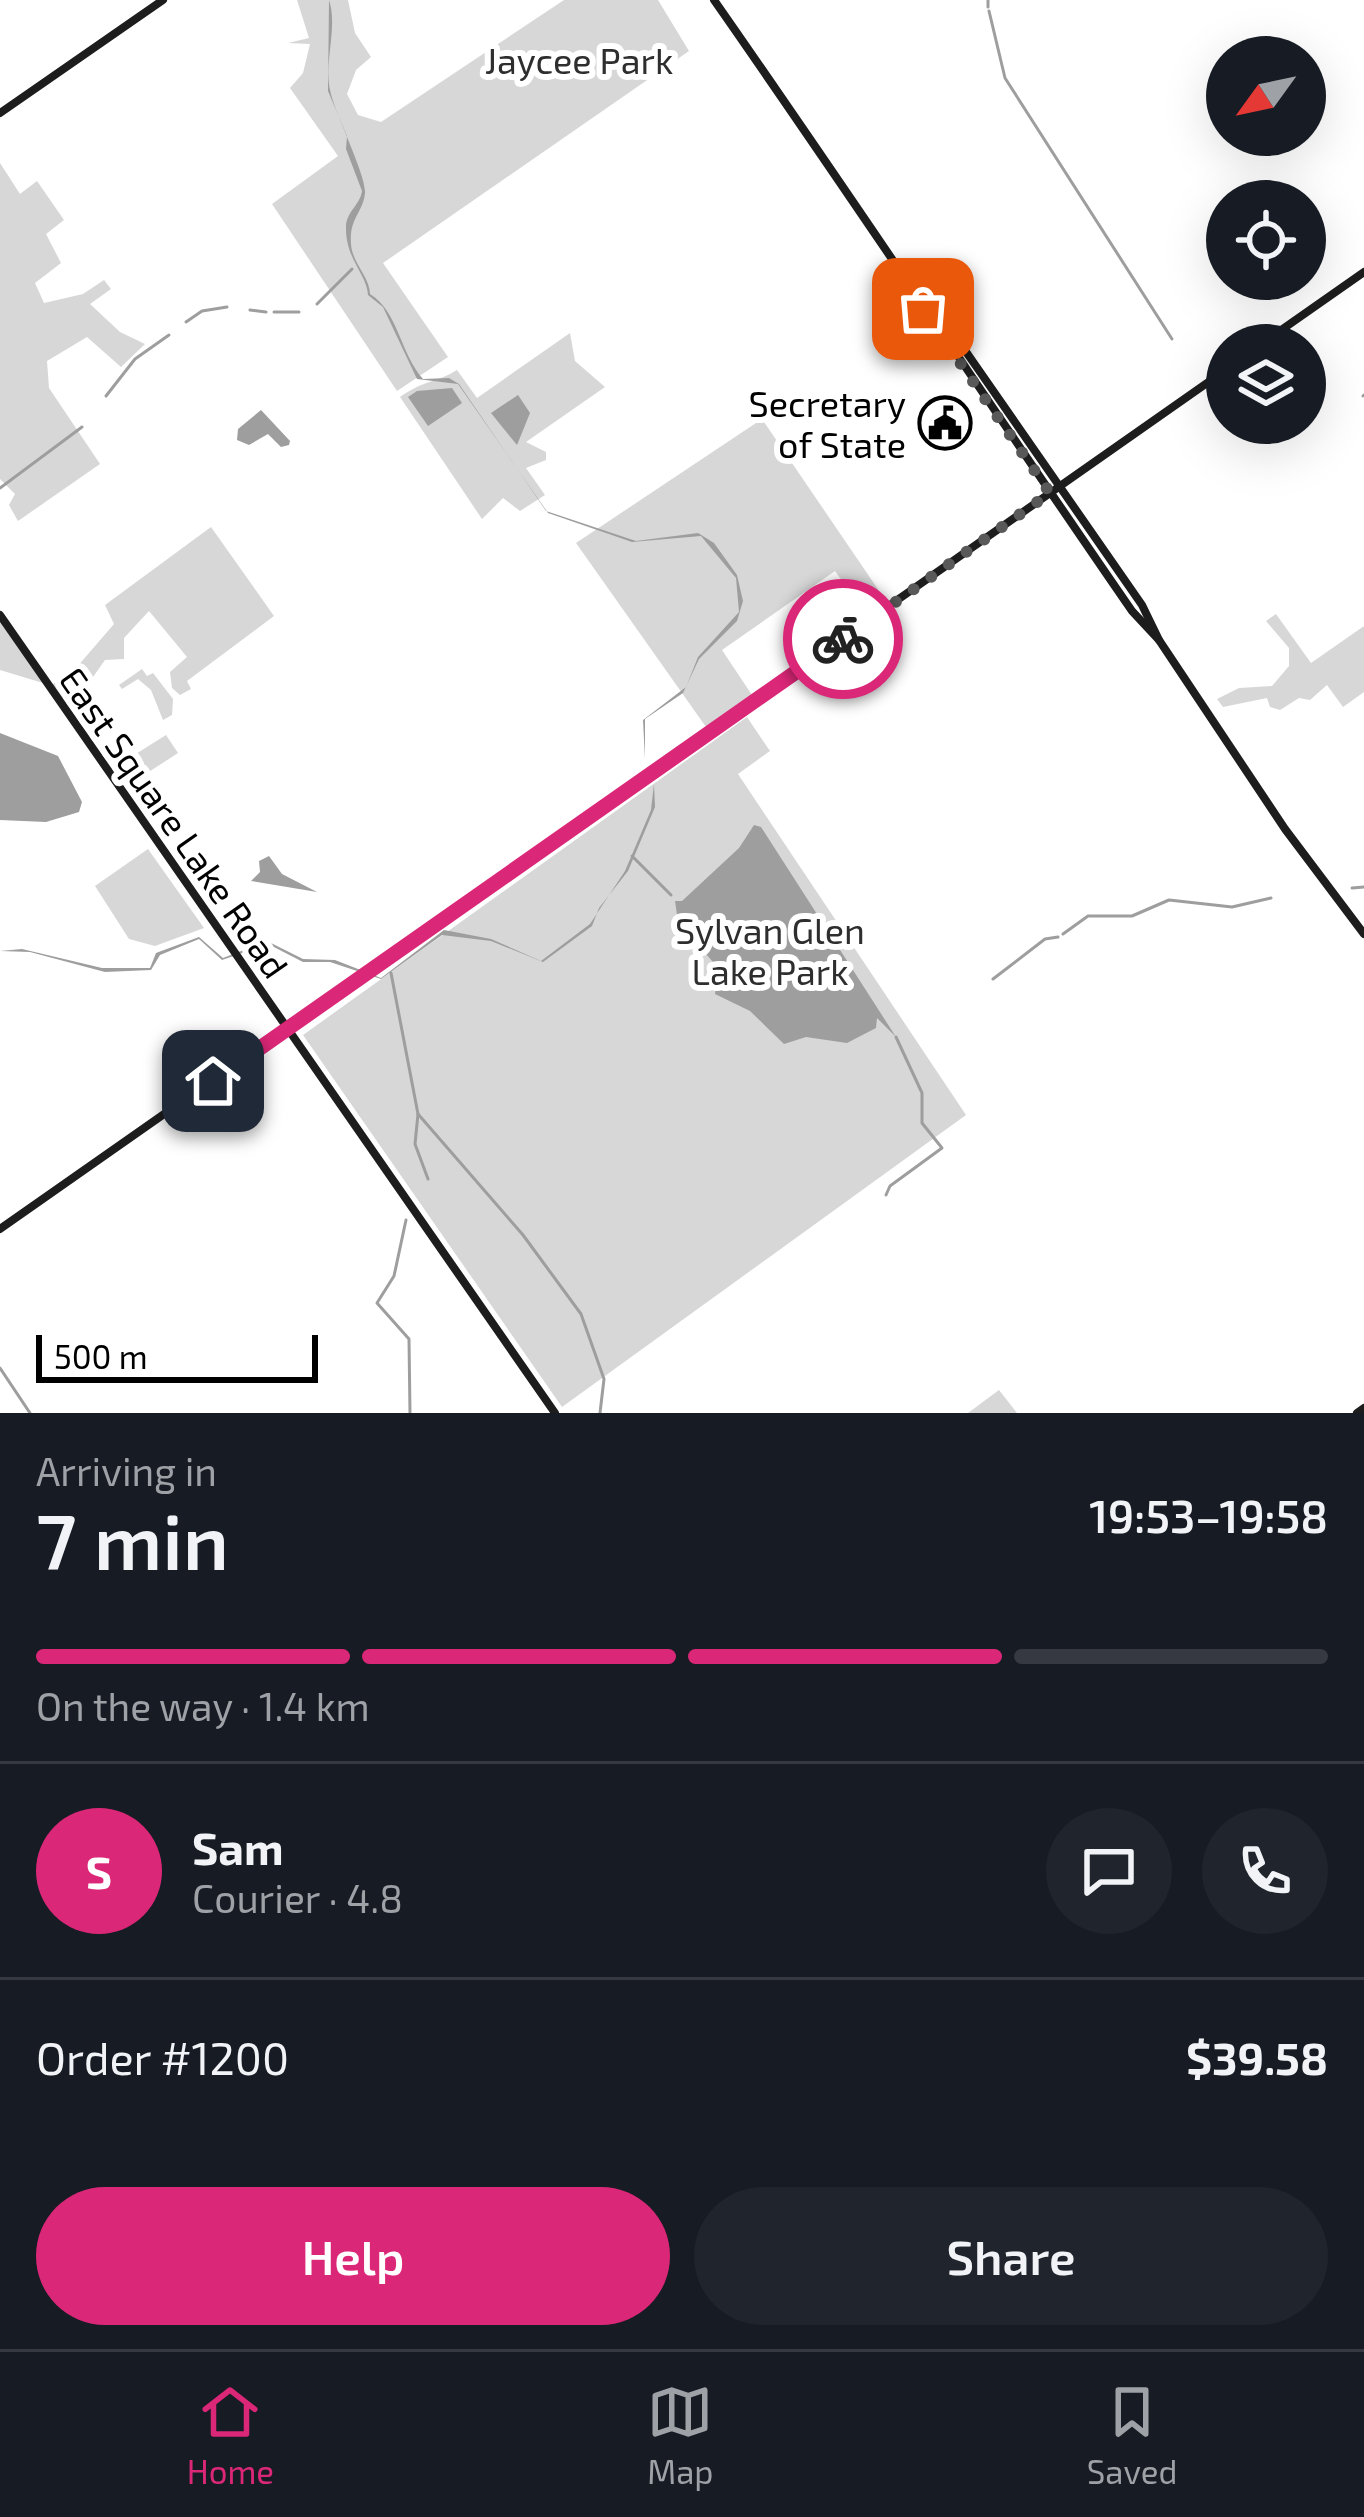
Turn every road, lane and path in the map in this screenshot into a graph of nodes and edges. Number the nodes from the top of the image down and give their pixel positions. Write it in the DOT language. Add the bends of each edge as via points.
graph roads {
  1 [pos="163,0"];
  2 [pos="713,0"];
  3 [pos="0,113"];
  4 [pos="1364,272"];
  5 [pos="934,316"];
  6 [pos="1291,324"];
  7 [pos="971,360"];
  8 [pos="961,365"];
  9 [pos="985,379"];
  10 [pos="974,383"];
  11 [pos="1206,384"];
  12 [pos="1038,466"];
  13 [pos="1054,490"];
  14 [pos="1076,510"];
  15 [pos="1064,513"];
  16 [pos="1142,605"];
  17 [pos="1130,608"];
  18 [pos="0,615"];
  19 [pos="1159,640"];
  20 [pos="1364,934"];
  21 [pos="287,1030"];
  22 [pos="0,1229"];
  23 [pos="1364,1408"];
  24 [pos="555,1413"];
  25 [pos="1357,1413"];
  1 -- 3 [label="main road"];
  2 -- 5 [label="main road"];
  4 -- 6 [label="main road"];
  5 -- 7 [label="main road"];
  5 -- 8 [label="main road"];
  7 -- 8 [label="main road"];
  7 -- 9 [label="main road"];
  8 -- 10 [label="main road"];
  9 -- 10 [label="main road"];
  9 -- 12 [label="main road"];
  10 -- 12 [label="main road"];
  11 -- 13 [label="main road"];
  12 -- 13 [label="main road"];
  13 -- 14 [label="main road"];
  13 -- 15 [label="main road"];
  13 -- 21 [label="main road"];
  14 -- 15 [label="main road"];
  14 -- 16 [label="main road"];
  15 -- 17 [label="main road"];
  16 -- 17 [label="main road"];
  16 -- 19 [label="main road"];
  17 -- 19 [label="main road"];
  18 -- 21 [label="main road, East Square Lake Road"];
  19 -- 20 [label="main road"];
  21 -- 22 [label="main road"];
  21 -- 24 [label="main road, East Square Lake Road"];
  23 -- 25 [label="main road"];
}
